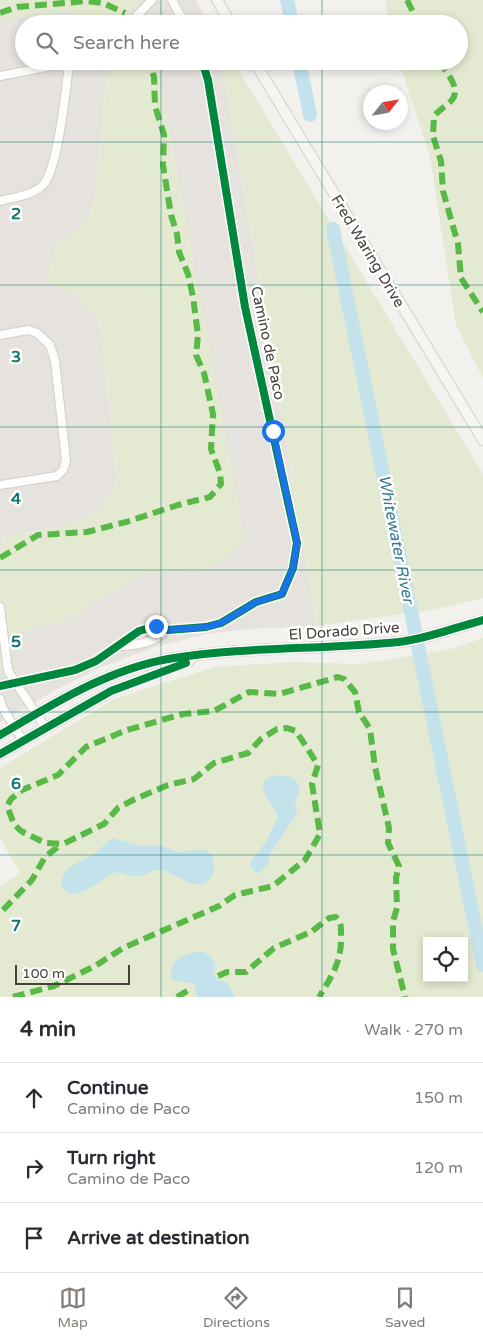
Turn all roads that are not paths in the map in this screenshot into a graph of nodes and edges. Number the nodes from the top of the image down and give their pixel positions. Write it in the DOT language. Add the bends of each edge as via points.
graph roads {
  1 [pos="152,0"];
  2 [pos="172,0"];
  3 [pos="217,0"];
  4 [pos="138,15"];
  5 [pos="180,15"];
  6 [pos="226,15"];
  7 [pos="34,70"];
  8 [pos="72,70"];
  9 [pos="205,70"];
  10 [pos="259,70"];
  11 [pos="0,76"];
  12 [pos="0,201"];
  13 [pos="0,335"];
  14 [pos="483,440"];
  15 [pos="0,485"];
  16 [pos="0,607"];
  17 [pos="483,620"];
  18 [pos="168,630"];
  19 [pos="121,646"];
  20 [pos="204,656"];
  21 [pos="16,684"];
  22 [pos="0,686"];
  23 [pos="0,699"];
  24 [pos="36,714"];
  25 [pos="14,727"];
  26 [pos="45,727"];
  27 [pos="0,736"];
  28 [pos="23,741"];
  29 [pos="0,754"];
  1 -- 4 [label="street"];
  2 -- 5 [label="street"];
  3 -- 6 [label="main road"];
  7 -- 11 [label="street"];
  8 -- 12 [label="street" via="48,179 32,192"];
  9 -- 18 [label="street, Camino de Paco" via="245,307 297,543 293,568 282,594 256,602 221,623"];
  10 -- 14 [label="main road, Fred Waring Drive"];
  13 -- 15 [label="street" via="28,330 37,333 50,345 55,361 66,460 63,470 56,476"];
  16 -- 21 [label="street" via="8,670"];
  17 -- 20 [label="main road, El Dorado Drive" via="402,642 236,651"];
  18 -- 19 [label="street, Camino de Paco" via="143,645"];
  18 -- 19 [label="street, Camino de Paco" via="156,626 139,631"];
  19 -- 21 [label="street, Camino de Paco" via="75,670"];
  20 -- 24 [label="main road, El Dorado Drive" via="168,659 137,668 86,687"];
  20 -- 26 [label="main road, El Dorado Drive" via="111,691"];
  21 -- 22 [label="street, Camino de Paco"];
  21 -- 24 [label="street"];
  23 -- 25 [label="street"];
  24 -- 25 [label="main road, El Dorado Drive"];
  24 -- 26 [label="street"];
  25 -- 27 [label="main road, El Dorado Drive"];
  25 -- 28 [label="street"];
  26 -- 28 [label="main road, El Dorado Drive"];
  28 -- 29 [label="main road, El Dorado Drive"];
}
